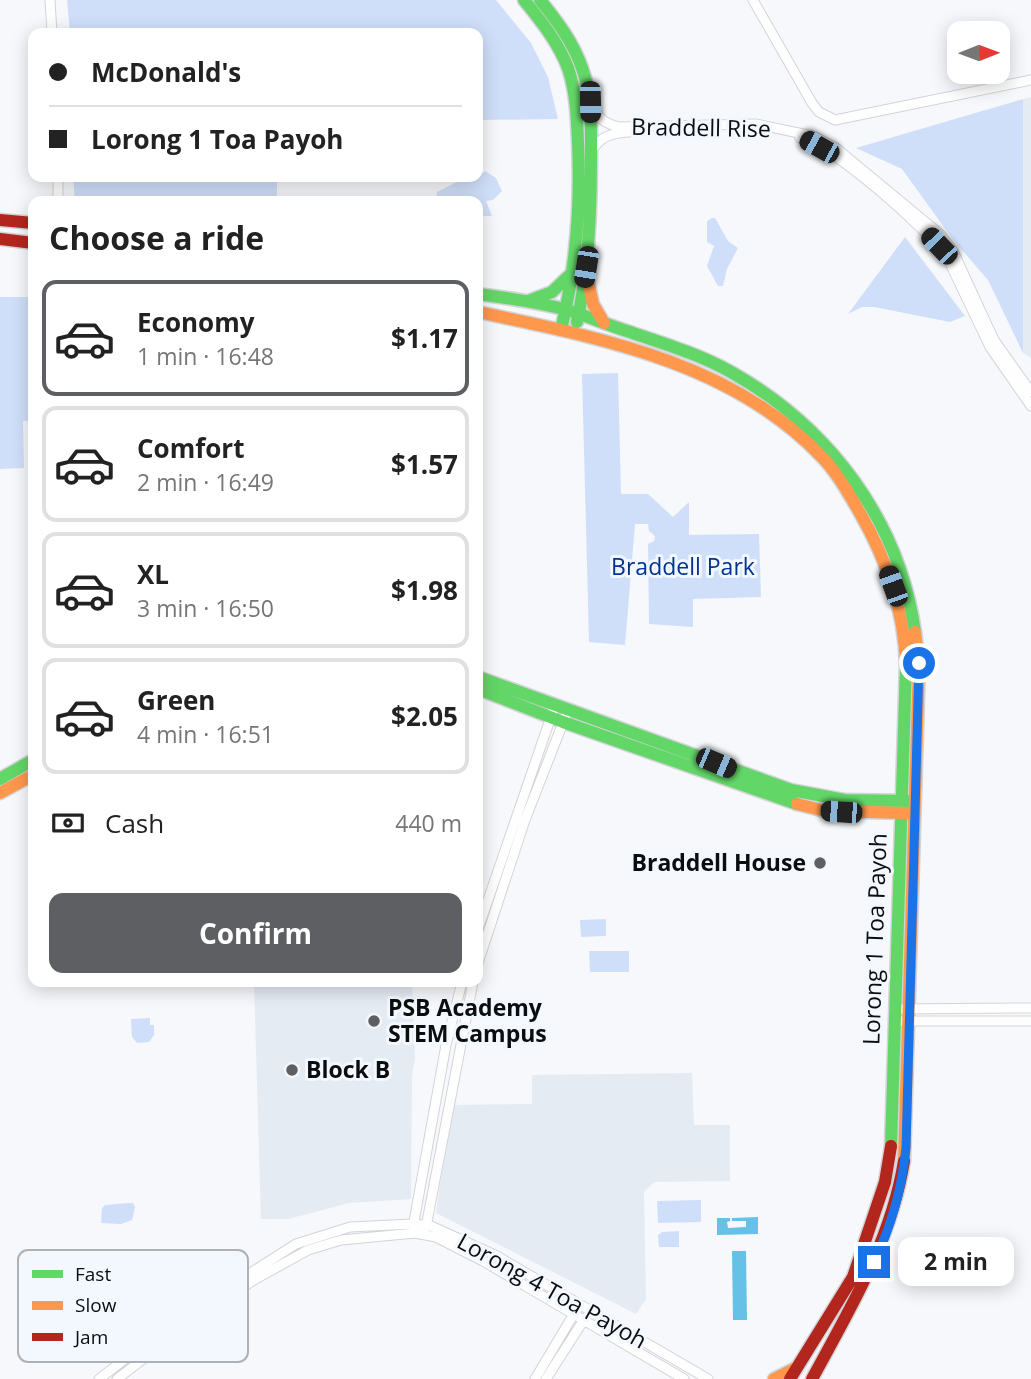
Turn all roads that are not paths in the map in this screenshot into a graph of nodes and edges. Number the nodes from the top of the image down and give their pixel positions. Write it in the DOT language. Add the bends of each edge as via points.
graph roads {
  1 [pos="50,0"];
  2 [pos="524,0"];
  3 [pos="540,0"];
  4 [pos="753,0"];
  5 [pos="52,28"];
  6 [pos="1031,80"];
  7 [pos="590,102"];
  8 [pos="770,129"];
  9 [pos="591,152"];
  10 [pos="0,220"];
  11 [pos="28,222"];
  12 [pos="0,239"];
  13 [pos="28,242"];
  14 [pos="580,269"];
  15 [pos="483,294"];
  16 [pos="527,301"];
  17 [pos="572,312"];
  18 [pos="483,313"];
  19 [pos="604,323"];
  20 [pos="561,330"];
  21 [pos="574,332"];
  22 [pos="1031,392"];
  23 [pos="1031,406"];
  24 [pos="872,519"];
  25 [pos="483,679"];
  26 [pos="483,690"];
  27 [pos="559,713"];
  28 [pos="28,763"];
  29 [pos="28,778"];
  30 [pos="0,779"];
  31 [pos="0,793"];
  32 [pos="900,807"];
  33 [pos="915,808"];
  34 [pos="483,916"];
  35 [pos="483,947"];
  36 [pos="461,987"];
  37 [pos="472,987"];
  38 [pos="1031,1008"];
  39 [pos="894,1015"];
  40 [pos="911,1015"];
  41 [pos="1031,1021"];
  42 [pos="446,1045"];
  43 [pos="460,1049"];
  44 [pos="413,1228"];
  45 [pos="426,1229"];
  46 [pos="248,1275"];
  47 [pos="248,1284"];
  48 [pos="579,1304"];
  49 [pos="590,1311"];
  50 [pos="573,1314"];
  51 [pos="584,1320"];
  52 [pos="121,1362"];
  53 [pos="139,1362"];
  54 [pos="793,1373"];
  55 [pos="99,1379"];
  56 [pos="117,1379"];
  57 [pos="535,1379"];
  58 [pos="546,1379"];
  59 [pos="684,1379"];
  60 [pos="708,1379"];
  61 [pos="774,1379"];
  62 [pos="812,1379"];
  1 -- 5 [label="street"];
  2 -- 14 [label="main road" via="560,51 575,95"];
  3 -- 7 [label="main road" via="568,37 582,66"];
  4 -- 6 [label="street" via="812,103 835,120"];
  7 -- 8 [label="street, Braddell Rise" via="601,119 619,127 756,124"];
  7 -- 9 [label="main road"];
  8 -- 9 [label="street, Braddell Rise" via="619,132 601,139"];
  8 -- 22 [label="street, Braddell Rise" via="813,136 836,148 942,235 994,340"];
  8 -- 23 [label="street, Braddell Rise" via="832,154 939,246 990,347"];
  9 -- 14 [label="main road" via="592,211"];
  10 -- 11 [label="main road"];
  11 -- 13 [label="main road"];
  12 -- 13 [label="main road"];
  14 -- 16 [label="main road" via="552,292"];
  14 -- 17 [label="main road"];
  14 -- 19 [label="main road"];
  15 -- 16 [label="main road, Lorong 1 Toa Payoh"];
  16 -- 17 [label="main road, Lorong 1 Toa Payoh"];
  17 -- 19 [label="main road, Lorong 1 Toa Payoh"];
  17 -- 20 [label="main road"];
  17 -- 21 [label="main road"];
  18 -- 20 [label="main road, Lorong 1 Toa Payoh"];
  19 -- 24 [label="main road, Lorong 1 Toa Payoh" via="698,357 759,388 834,451"];
  20 -- 21 [label="main road, Lorong 1 Toa Payoh"];
  21 -- 24 [label="main road, Lorong 1 Toa Payoh" via="681,364 758,404 822,456"];
  24 -- 32 [label="main road, Lorong 1 Toa Payoh" via="906,638"];
  24 -- 33 [label="main road, Lorong 1 Toa Payoh" via="898,561 916,634"];
  25 -- 27 [label="main road"];
  26 -- 27 [label="main road"];
  27 -- 32 [label="main road" via="806,807 841,812"];
  27 -- 34 [label="street"];
  27 -- 35 [label="street"];
  28 -- 30 [label="main road"];
  29 -- 31 [label="main road"];
  32 -- 33 [label="main road"];
  32 -- 39 [label="main road, Lorong 1 Toa Payoh"];
  33 -- 40 [label="main road, Lorong 1 Toa Payoh"];
  36 -- 42 [label="street"];
  37 -- 43 [label="street"];
  38 -- 40 [label="street"];
  39 -- 40 [label="street"];
  39 -- 54 [label="main road, Lorong 1 Toa Payoh" via="886,1181 853,1277"];
  40 -- 41 [label="street"];
  40 -- 62 [label="main road, Lorong 1 Toa Payoh" via="906,1148 894,1214 867,1277"];
  42 -- 43 [label="street"];
  42 -- 44 [label="street"];
  43 -- 45 [label="street"];
  44 -- 45 [label="street, Lorong 4 Toa Payoh"];
  44 -- 46 [label="street, Lorong 4 Toa Payoh" via="350,1227 296,1244"];
  44 -- 47 [label="street, Lorong 4 Toa Payoh" via="308,1250"];
  45 -- 48 [label="street, Lorong 4 Toa Payoh" via="495,1255"];
  45 -- 50 [label="street, Lorong 4 Toa Payoh"];
  48 -- 49 [label="street, Lorong 4 Toa Payoh"];
  48 -- 50 [label="street"];
  49 -- 51 [label="street"];
  49 -- 60 [label="street, Lorong 4 Toa Payoh"];
  50 -- 51 [label="street, Lorong 4 Toa Payoh"];
  50 -- 57 [label="street"];
  51 -- 58 [label="street"];
  51 -- 59 [label="street, Lorong 4 Toa Payoh"];
  52 -- 55 [label="street, Lorong 4 Toa Payoh"];
  53 -- 56 [label="street, Lorong 4 Toa Payoh"];
  54 -- 61 [label="main road"];
}
